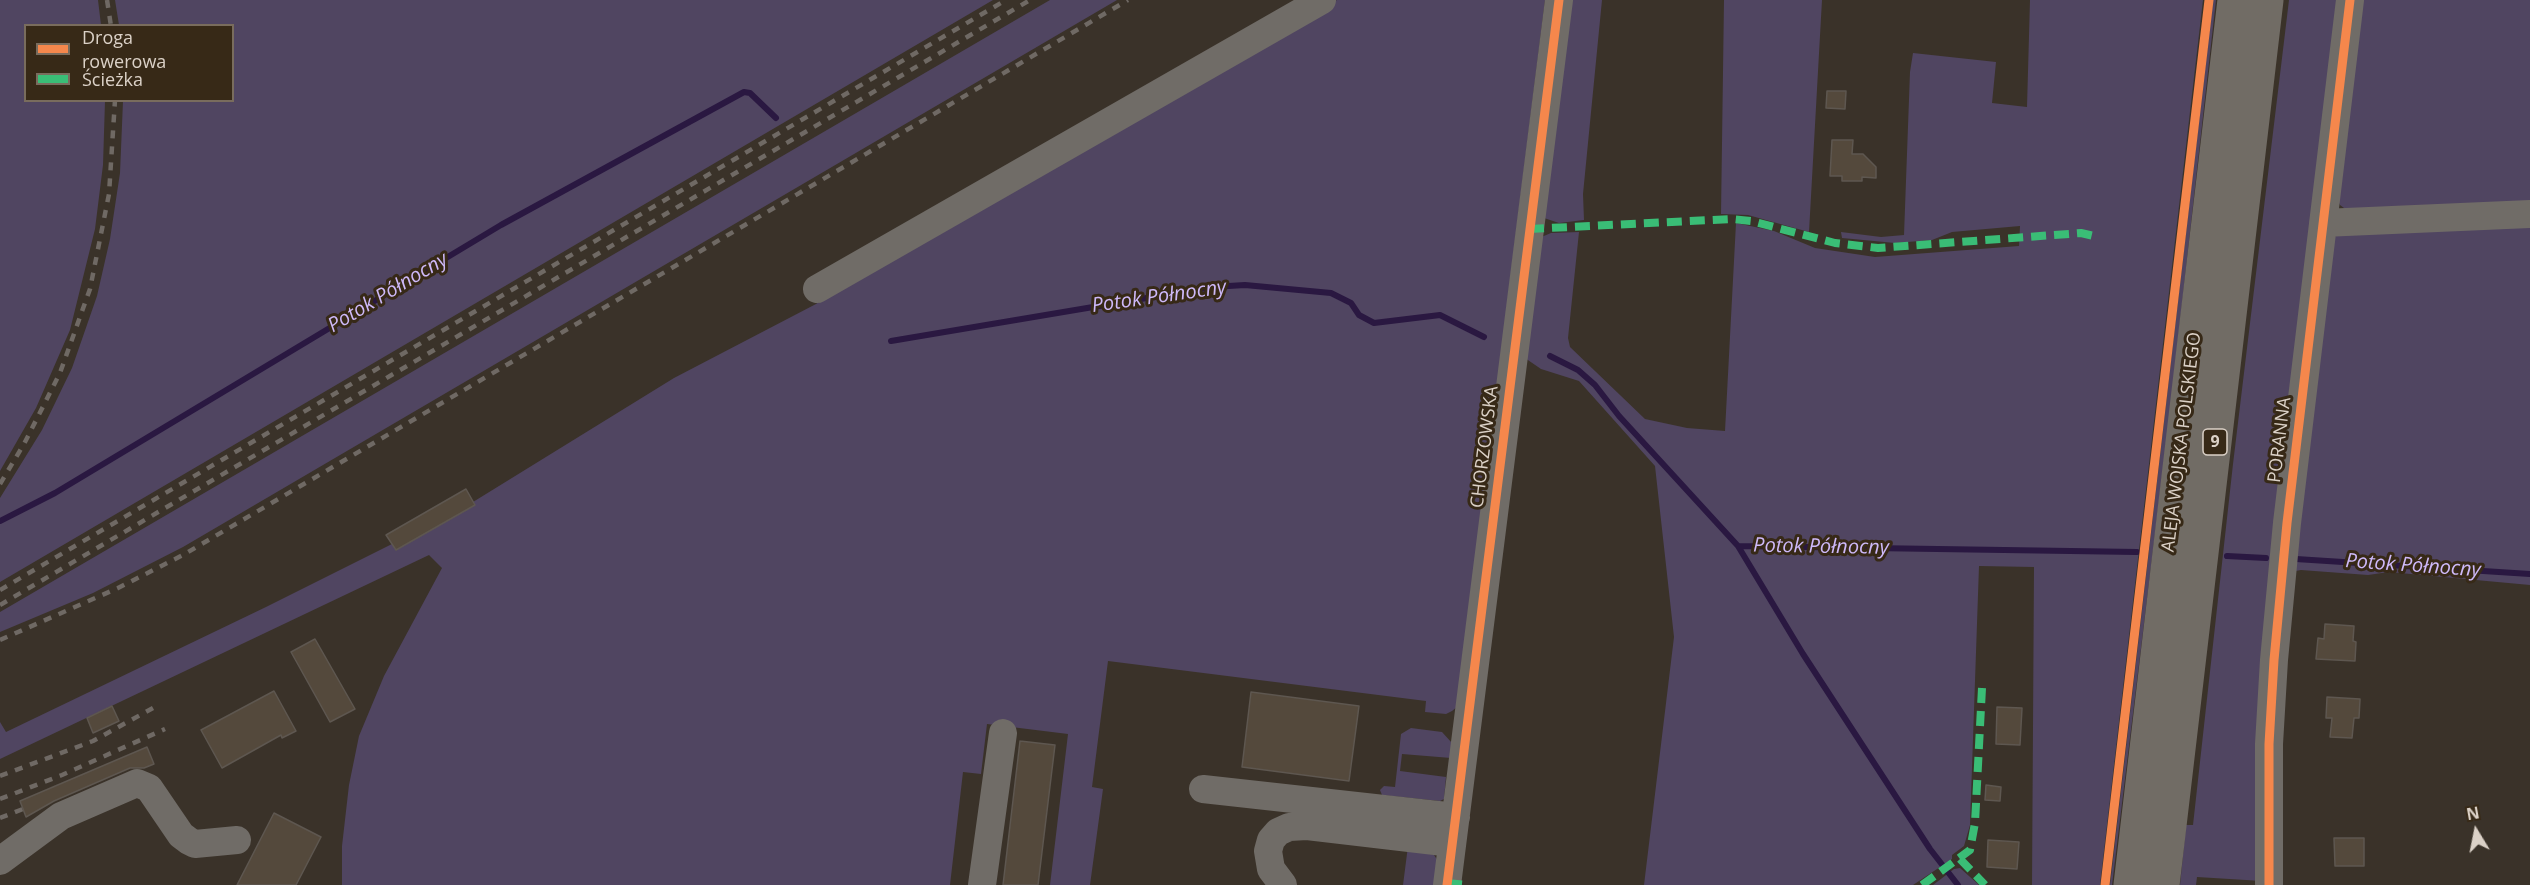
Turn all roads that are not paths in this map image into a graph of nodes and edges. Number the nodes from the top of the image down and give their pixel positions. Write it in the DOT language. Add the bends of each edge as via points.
graph roads {
  1 [pos="1322,0"];
  2 [pos="2234,0"];
  3 [pos="2267,0"];
  4 [pos="2350,0"];
  5 [pos="1556,4"];
  6 [pos="2530,213"];
  7 [pos="2323,223"];
  8 [pos="817,289"];
  9 [pos="1003,733"];
  10 [pos="1203,789"];
  11 [pos="1454,830"];
  12 [pos="237,840"];
  13 [pos="0,861"];
  14 [pos="982,885"];
  15 [pos="1283,885"];
  16 [pos="1447,885"];
  17 [pos="2130,885"];
  18 [pos="2163,885"];
  19 [pos="2269,885"];
  1 -- 8 [label="street"];
  2 -- 17 [label="main road, ALEJA WOJSKA POLSKIEGO / 9"];
  3 -- 18 [label="main road, ALEJA WOJSKA POLSKIEGO / 9"];
  4 -- 7 [label="street, PORANNA"];
  5 -- 11 [label="street, CHORZOWSKA"];
  6 -- 7 [label="street"];
  7 -- 19 [label="street, PORANNA" via="2274,660 2269,744"];
  9 -- 14 [label="street"];
  10 -- 11 [label="street"];
  11 -- 15 [label="street" via="1288,827 1270,840 1268,850 1271,869"];
  11 -- 16 [label="street, CHORZOWSKA"];
  12 -- 13 [label="street" via="195,844 189,841 149,788 137,783 61,816"];
}
